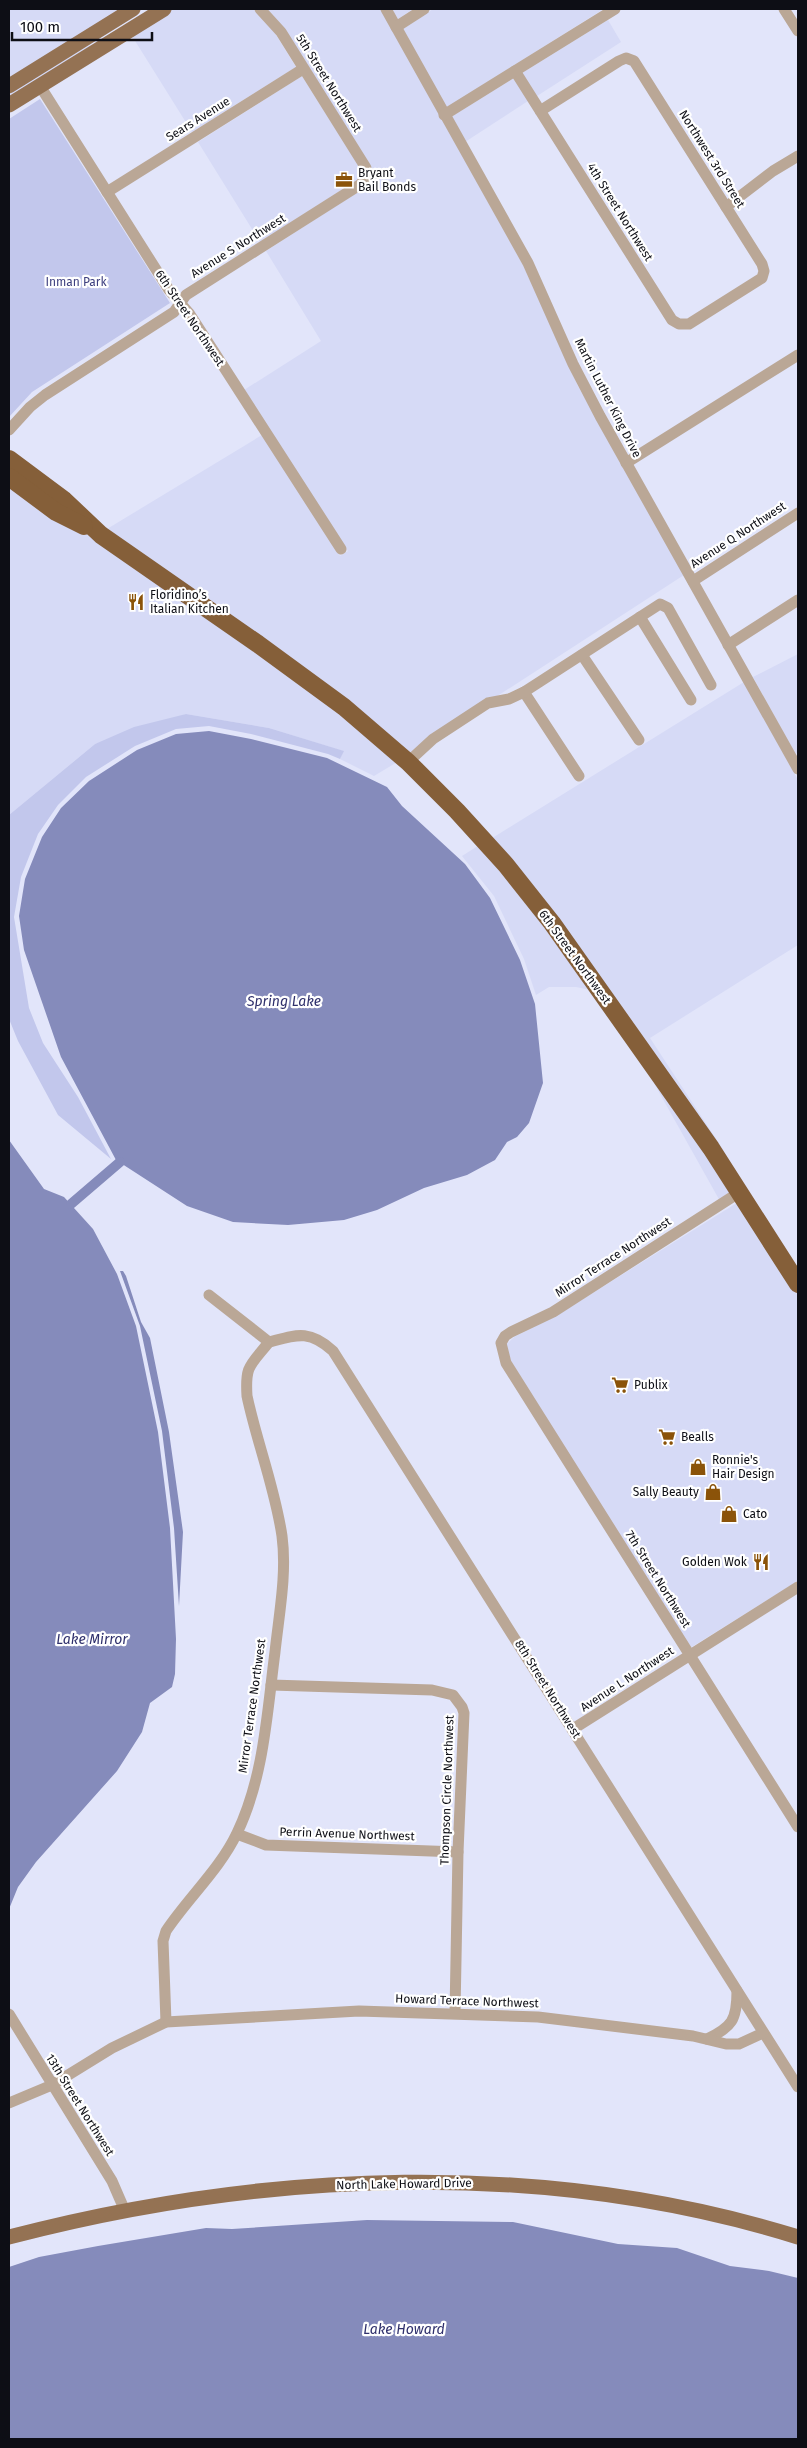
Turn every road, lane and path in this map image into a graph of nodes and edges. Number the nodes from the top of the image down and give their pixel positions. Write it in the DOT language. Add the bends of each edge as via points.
graph roads {
  1 [pos="133,9"];
  2 [pos="164,9"];
  3 [pos="260,9"];
  4 [pos="386,9"];
  5 [pos="424,9"];
  6 [pos="615,9"];
  7 [pos="784,9"];
  8 [pos="396,27"];
  9 [pos="798,31"];
  10 [pos="303,69"];
  11 [pos="515,71"];
  12 [pos="9,86"];
  13 [pos="40,86"];
  14 [pos="9,105"];
  15 [pos="540,111"];
  16 [pos="444,115"];
  17 [pos="798,156"];
  18 [pos="366,176"];
  19 [pos="107,192"];
  20 [pos="726,207"];
  21 [pos="763,274"];
  22 [pos="180,303"];
  23 [pos="798,355"];
  24 [pos="9,430"];
  25 [pos="9,459"];
  26 [pos="626,464"];
  27 [pos="9,477"];
  28 [pos="798,513"];
  29 [pos="101,535"];
  30 [pos="341,549"];
  31 [pos="693,581"];
  32 [pos="798,600"];
  33 [pos="640,617"];
  34 [pos="728,645"];
  35 [pos="582,655"];
  36 [pos="711,685"];
  37 [pos="524,692"];
  38 [pos="691,700"];
  39 [pos="639,740"];
  40 [pos="408,762"];
  41 [pos="797,763"];
  42 [pos="580,776"];
  43 [pos="740,1192"];
  44 [pos="798,1284"];
  45 [pos="209,1295"];
  46 [pos="269,1342"];
  47 [pos="501,1343"];
  48 [pos="798,1587"];
  49 [pos="689,1656"];
  50 [pos="271,1685"];
  51 [pos="573,1730"];
  52 [pos="798,1827"];
  53 [pos="237,1834"];
  54 [pos="458,1852"];
  55 [pos="736,1990"];
  56 [pos="455,2013"];
  57 [pos="9,2014"];
  58 [pos="166,2022"];
  59 [pos="763,2034"];
  60 [pos="707,2039"];
  61 [pos="52,2085"];
  62 [pos="798,2087"];
  63 [pos="9,2103"];
  64 [pos="125,2211"];
  65 [pos="9,2237"];
  66 [pos="798,2237"];
  1 -- 12 [label="main road"];
  2 -- 13 [label="main road"];
  3 -- 10 [label="street, 5th Street Northwest" via="276,26"];
  4 -- 8 [label="street, Martin Luther King Drive"];
  5 -- 8 [label="street"];
  6 -- 11 [label="street"];
  7 -- 9 [label="street"];
  8 -- 16 [label="street, Martin Luther King Drive"];
  10 -- 18 [label="street, 5th Street Northwest" via="366,168"];
  10 -- 19 [label="street, Sears Avenue"];
  11 -- 15 [label="street, 4th Street Northwest"];
  11 -- 16 [label="street"];
  13 -- 14 [label="main road"];
  13 -- 19 [label="street, 6th Street Northwest"];
  15 -- 20 [label="street, Northwest 3rd Street" via="619,61 632,60"];
  15 -- 21 [label="street, 4th Street Northwest" via="672,320 689,324 762,278"];
  16 -- 26 [label="street, Martin Luther King Drive" via="528,263 582,384"];
  17 -- 20 [label="street"];
  18 -- 22 [label="street, Avenue S Northwest" via="361,184 186,295"];
  19 -- 22 [label="street, 6th Street Northwest"];
  20 -- 21 [label="street, Northwest 3rd Street" via="762,264"];
  22 -- 24 [label="street, Avenue S Northwest" via="174,312 45,394"];
  22 -- 30 [label="street, 6th Street Northwest"];
  23 -- 26 [label="street"];
  25 -- 29 [label="highway" via="64,500"];
  26 -- 31 [label="street, Martin Luther King Drive"];
  27 -- 29 [label="highway" via="56,512"];
  28 -- 31 [label="street, Avenue Q Northwest"];
  29 -- 40 [label="highway, 6th Street Northwest" via="301,674"];
  31 -- 34 [label="street, Martin Luther King Drive"];
  32 -- 34 [label="street"];
  33 -- 35 [label="street"];
  33 -- 36 [label="street" via="660,604 668,608"];
  33 -- 38 [label="street"];
  34 -- 41 [label="street, Martin Luther King Drive"];
  35 -- 37 [label="street"];
  35 -- 39 [label="street"];
  37 -- 40 [label="street" via="488,703 433,739"];
  37 -- 42 [label="street"];
  40 -- 43 [label="highway, 6th Street Northwest" via="531,896"];
  43 -- 44 [label="highway, 6th Street Northwest"];
  43 -- 47 [label="street, Mirror Terrace Northwest" via="554,1312 511,1332"];
  45 -- 46 [label="street"];
  46 -- 50 [label="street, Mirror Terrace Northwest" via="246,1373 246,1396 279,1521 283,1562"];
  46 -- 51 [label="street, 8th Street Northwest" via="299,1334 313,1337 333,1351"];
  47 -- 49 [label="street, 7th Street Northwest" via="506,1363"];
  48 -- 49 [label="street, Avenue L Northwest"];
  49 -- 51 [label="street, Avenue L Northwest"];
  49 -- 52 [label="street, 7th Street Northwest"];
  50 -- 53 [label="street, Mirror Terrace Northwest" via="259,1765"];
  50 -- 54 [label="street, Thompson Circle Northwest" via="432,1690 453,1695 464,1713"];
  51 -- 55 [label="street, 8th Street Northwest"];
  53 -- 54 [label="street, Perrin Avenue Northwest" via="266,1845"];
  53 -- 58 [label="street, Mirror Terrace Northwest" via="166,1931 163,1941"];
  54 -- 56 [label="street, Thompson Circle Northwest"];
  55 -- 59 [label="street, 8th Street Northwest"];
  55 -- 60 [label="street" via="735,2016 726,2030"];
  56 -- 58 [label="street, Howard Terrace Northwest" via="359,2011"];
  56 -- 60 [label="street, Howard Terrace Northwest" via="556,2019"];
  57 -- 61 [label="street, 13th Street Northwest"];
  58 -- 61 [label="street" via="112,2048"];
  59 -- 60 [label="street, Howard Terrace Northwest" via="738,2044"];
  59 -- 62 [label="street, 8th Street Northwest"];
  61 -- 63 [label="street"];
  61 -- 64 [label="street, 13th Street Northwest" via="112,2181"];
  64 -- 65 [label="main road, North Lake Howard Drive"];
  64 -- 66 [label="main road, North Lake Howard Drive" via="191,2199 316,2186 467,2182 631,2199"];
}
